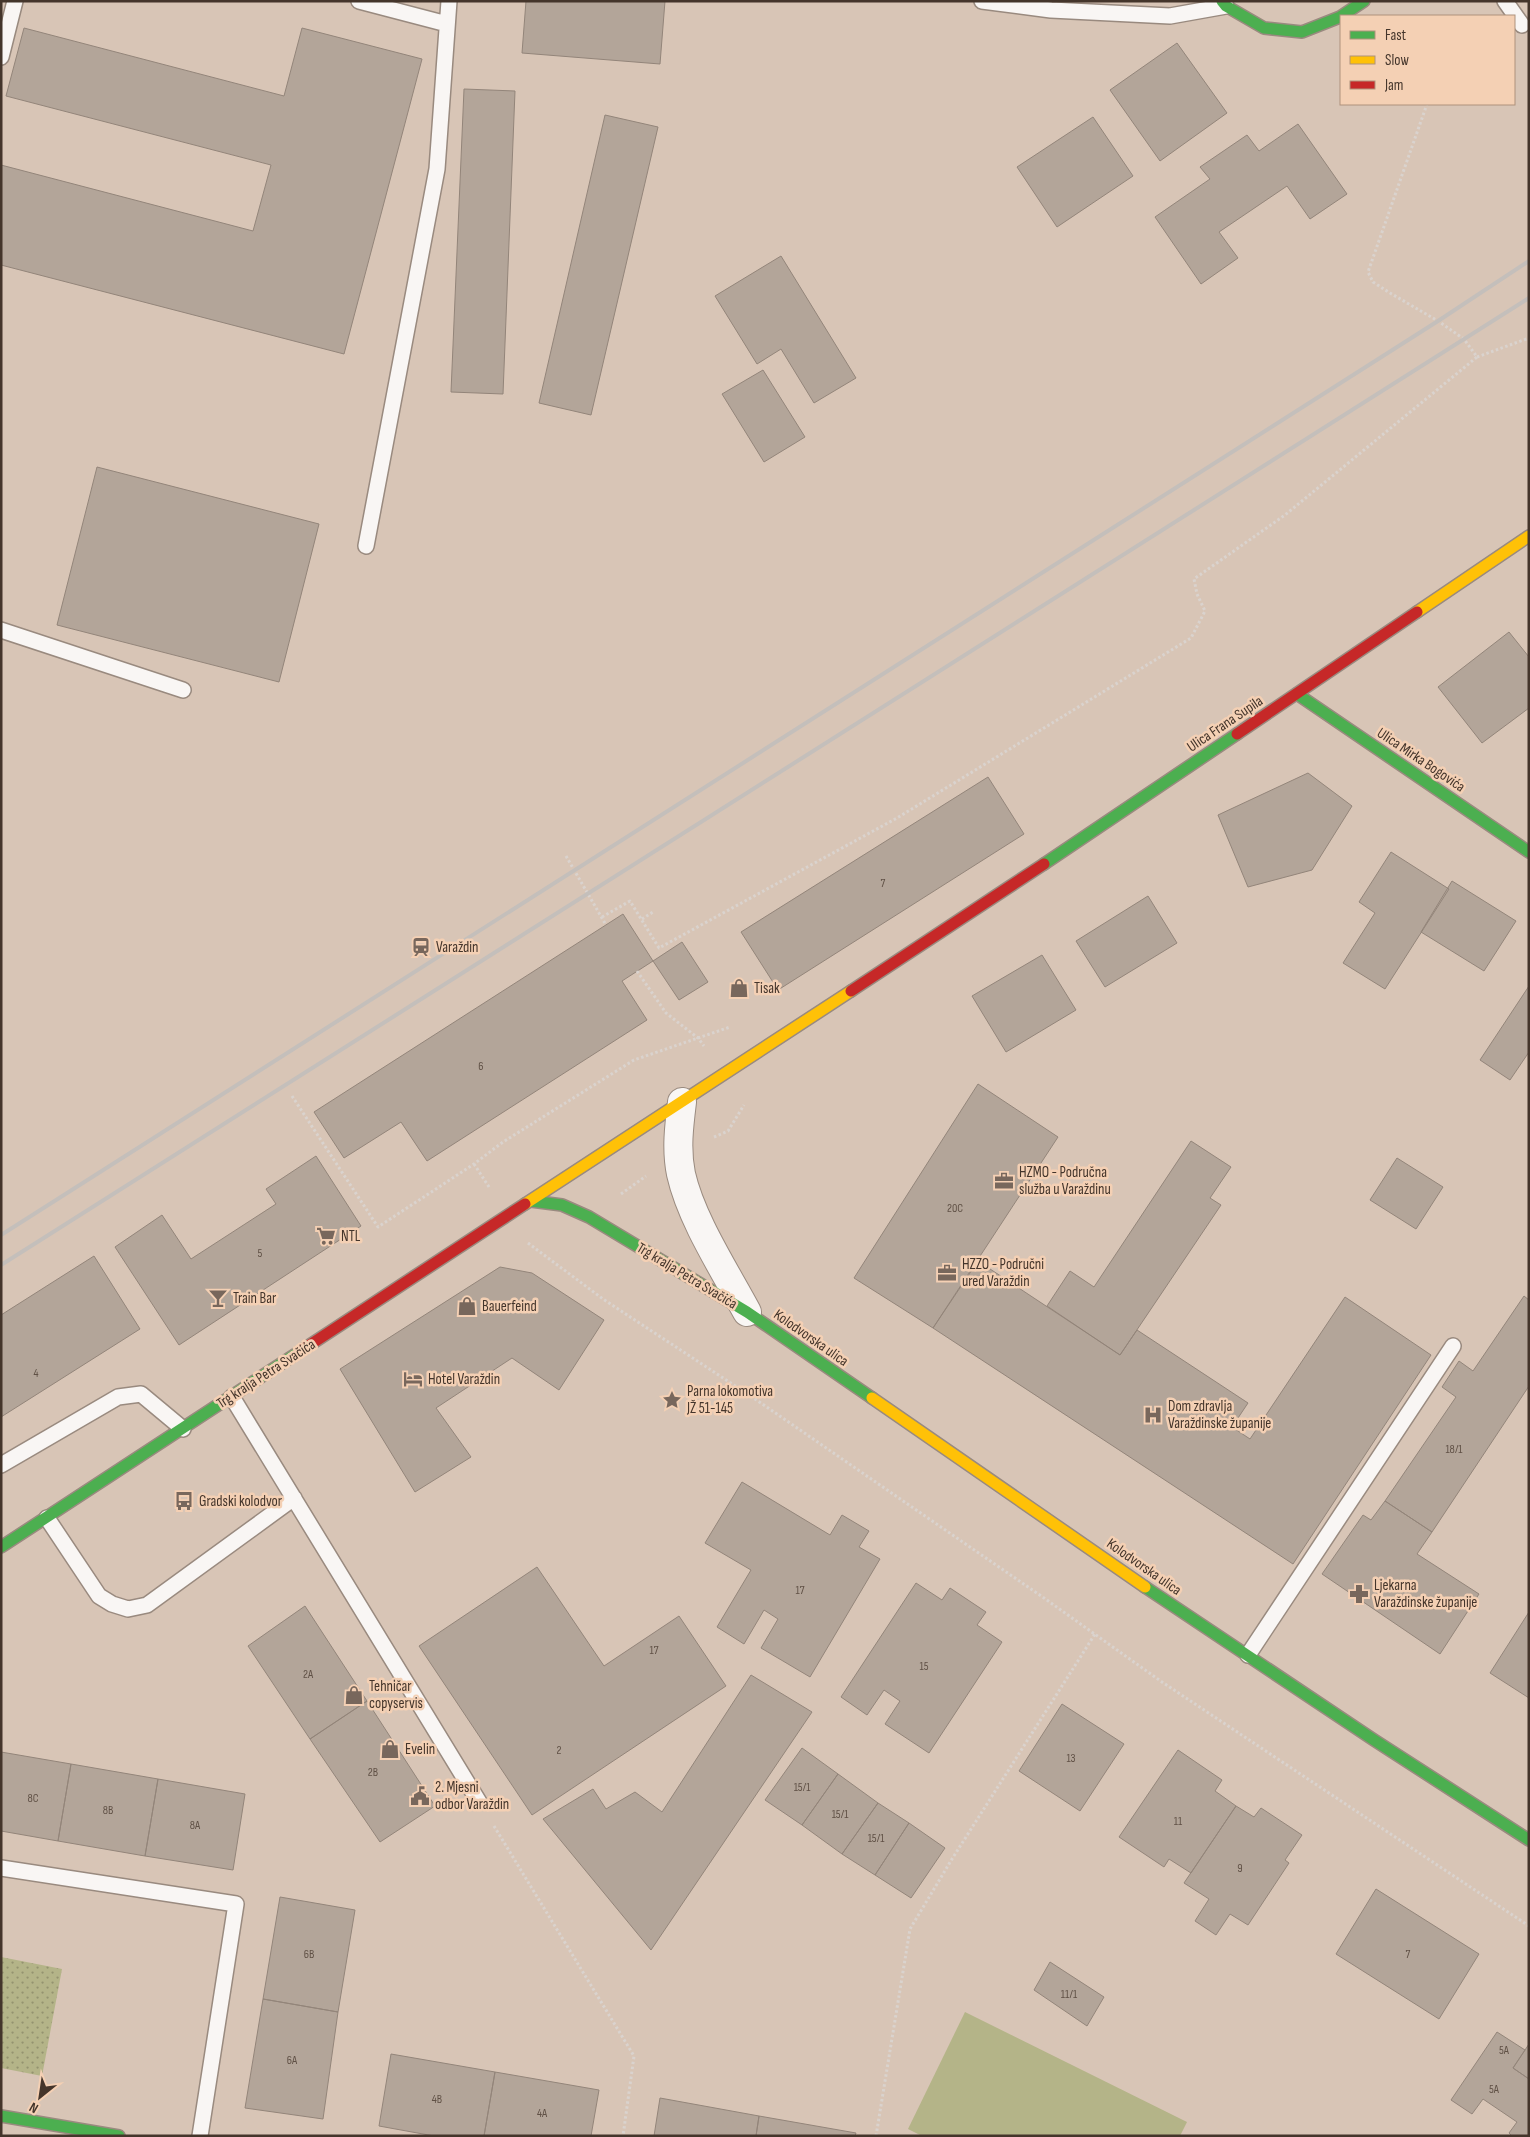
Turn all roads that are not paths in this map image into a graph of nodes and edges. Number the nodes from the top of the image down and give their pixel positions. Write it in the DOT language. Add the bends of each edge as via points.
graph roads {
  1 [pos="15,1"];
  2 [pos="359,1"];
  3 [pos="449,1"];
  4 [pos="982,1"];
  5 [pos="1364,1"];
  6 [pos="1505,1"];
  7 [pos="1224,4"];
  8 [pos="1343,15"];
  9 [pos="1515,15"];
  10 [pos="1340,17"];
  11 [pos="447,24"];
  12 [pos="1,57"];
  13 [pos="1529,536"];
  14 [pos="366,546"];
  15 [pos="1,630"];
  16 [pos="183,690"];
  17 [pos="1297,694"];
  18 [pos="1529,852"];
  19 [pos="937,935"];
  20 [pos="682,1102"];
  21 [pos="531,1201"];
  22 [pos="747,1312"];
  23 [pos="1453,1346"];
  24 [pos="232,1397"];
  25 [pos="183,1429"];
  26 [pos="1,1465"];
  27 [pos="294,1498"];
  28 [pos="48,1518"];
  29 [pos="1,1547"];
  30 [pos="1248,1655"];
  31 [pos="479,1802"];
  32 [pos="1529,1840"];
  33 [pos="1,1868"];
  34 [pos="1,2116"];
  35 [pos="119,2136"];
  36 [pos="200,2136"];
  1 -- 12 [label="lane"];
  2 -- 11 [label="lane"];
  3 -- 11 [label="lane"];
  4 -- 7 [label="lane" via="1051,10 1170,16"];
  5 -- 8 [label="main road"];
  6 -- 9 [label="lane"];
  7 -- 10 [label="main road" via="1264,28 1302,32"];
  11 -- 14 [label="lane" via="437,169"];
  13 -- 17 [label="main road, Ulica Frana Supila"];
  15 -- 16 [label="lane"];
  17 -- 18 [label="main road, Ulica Mirka Bogovića"];
  17 -- 19 [label="main road, Ulica Frana Supila"];
  19 -- 20 [label="main road, Trg kralja Petra Svačića"];
  20 -- 21 [label="main road, Trg kralja Petra Svačića"];
  20 -- 22 [label="street, Trg kralja Petra Svačića" via="678,1126 681,1174 691,1206"];
  21 -- 22 [label="main road, Trg kralja Petra Svačića" via="562,1205 590,1217"];
  21 -- 24 [label="main road, Trg kralja Petra Svačića"];
  22 -- 30 [label="main road, Kolodvorska ulica"];
  23 -- 30 [label="lane"];
  24 -- 25 [label="main road, Trg kralja Petra Svačića"];
  24 -- 27 [label="lane"];
  25 -- 26 [label="lane" via="141,1394 118,1397"];
  25 -- 28 [label="main road, Trg kralja Petra Svačića"];
  27 -- 28 [label="lane" via="147,1605 128,1609 99,1596"];
  27 -- 31 [label="lane"];
  28 -- 29 [label="main road, Trg kralja Petra Svačića"];
  30 -- 32 [label="main road, Kolodvorska ulica"];
  33 -- 36 [label="lane" via="236,1904"];
  34 -- 35 [label="main road"];
}
